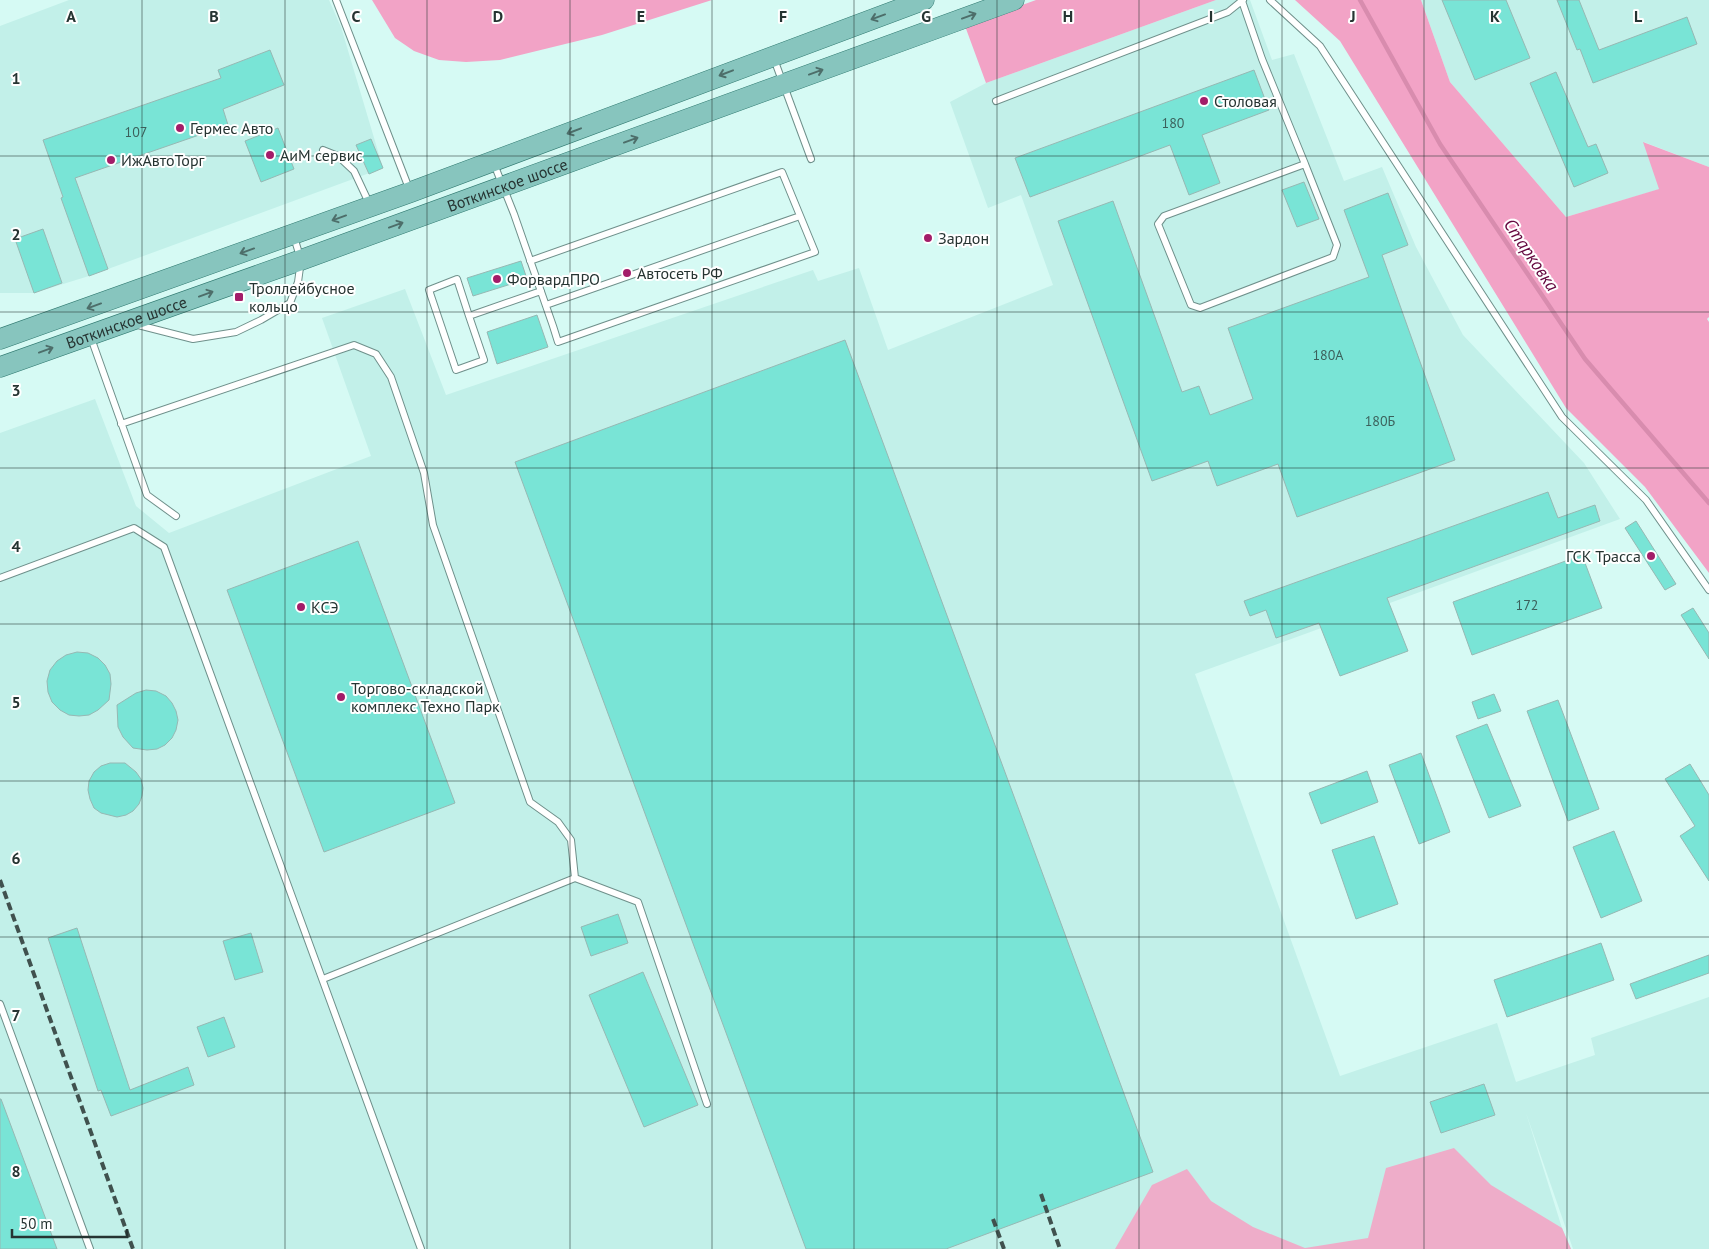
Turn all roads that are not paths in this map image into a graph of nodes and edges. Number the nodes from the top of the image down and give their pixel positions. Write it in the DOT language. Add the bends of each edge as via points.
graph roads {
  1 [pos="336,0"];
  2 [pos="924,0"];
  3 [pos="1014,0"];
  4 [pos="1270,0"];
  5 [pos="1242,1"];
  6 [pos="772,56"];
  7 [pos="783,84"];
  8 [pos="996,102"];
  9 [pos="323,150"];
  10 [pos="811,159"];
  11 [pos="493,161"];
  12 [pos="1305,164"];
  13 [pos="503,186"];
  14 [pos="411,192"];
  15 [pos="371,206"];
  16 [pos="800,216"];
  17 [pos="293,234"];
  18 [pos="301,260"];
  19 [pos="530,261"];
  20 [pos="541,291"];
  21 [pos="546,305"];
  22 [pos="469,316"];
  23 [pos="127,322"];
  24 [pos="89,334"];
  25 [pos="0,339"];
  26 [pos="0,367"];
  27 [pos="121,424"];
  28 [pos="176,516"];
  29 [pos="0,578"];
  30 [pos="1709,590"];
  31 [pos="575,878"];
  32 [pos="323,980"];
  33 [pos="0,1004"];
  34 [pos="707,1104"];
  35 [pos="90,1249"];
  36 [pos="421,1249"];
  1 -- 14 [label="lane"];
  2 -- 6 [label="main road, Воткинское шоссе, one-way"];
  7 -- 3 [label="main road, Воткинское шоссе, one-way"];
  4 -- 30 [label="lane" via="1320,46 1562,417 1646,500"];
  5 -- 8 [label="lane" via="1228,12"];
  5 -- 12 [label="lane" via="1262,60"];
  6 -- 7 [label="lane"];
  6 -- 11 [label="main road, Воткинское шоссе, one-way"];
  7 -- 10 [label="lane"];
  13 -- 7 [label="main road, Воткинское шоссе, one-way"];
  9 -- 15 [label="lane" via="338,156 354,171"];
  11 -- 13 [label="lane"];
  11 -- 14 [label="main road, Воткинское шоссе"];
  12 -- 12 [label="lane" via="1164,216 1158,224 1191,304 1200,308 1333,257 1337,245"];
  18 -- 13 [label="main road, Воткинское шоссе, one-way"];
  13 -- 19 [label="lane"];
  14 -- 15 [label="main road, Воткинское шоссе"];
  15 -- 17 [label="main road, Воткинское шоссе, one-way"];
  16 -- 19 [label="lane" via="782,172"];
  16 -- 21 [label="lane"];
  16 -- 21 [label="lane" via="816,252 558,342"];
  17 -- 18 [label="lane"];
  17 -- 25 [label="main road, Воткинское шоссе, one-way"];
  23 -- 18 [label="main road, Воткинское шоссе, one-way"];
  18 -- 23 [label="lane" via="298,282 290,303 236,332 194,339"];
  19 -- 20 [label="lane"];
  20 -- 21 [label="lane"];
  20 -- 22 [label="lane"];
  22 -- 22 [label="lane" via="484,360 456,370 429,290 457,279"];
  23 -- 24 [label="main road, Воткинское шоссе"];
  26 -- 24 [label="main road, Воткинское шоссе, one-way"];
  24 -- 27 [label="lane"];
  27 -- 28 [label="lane" via="147,495"];
  27 -- 31 [label="lane" via="354,344 376,354 392,377 424,473 433,526 530,802 558,822 571,840"];
  29 -- 32 [label="lane" via="134,528 164,547"];
  31 -- 32 [label="lane"];
  31 -- 34 [label="lane" via="638,902"];
  32 -- 36 [label="lane"];
  33 -- 35 [label="lane"];
}
